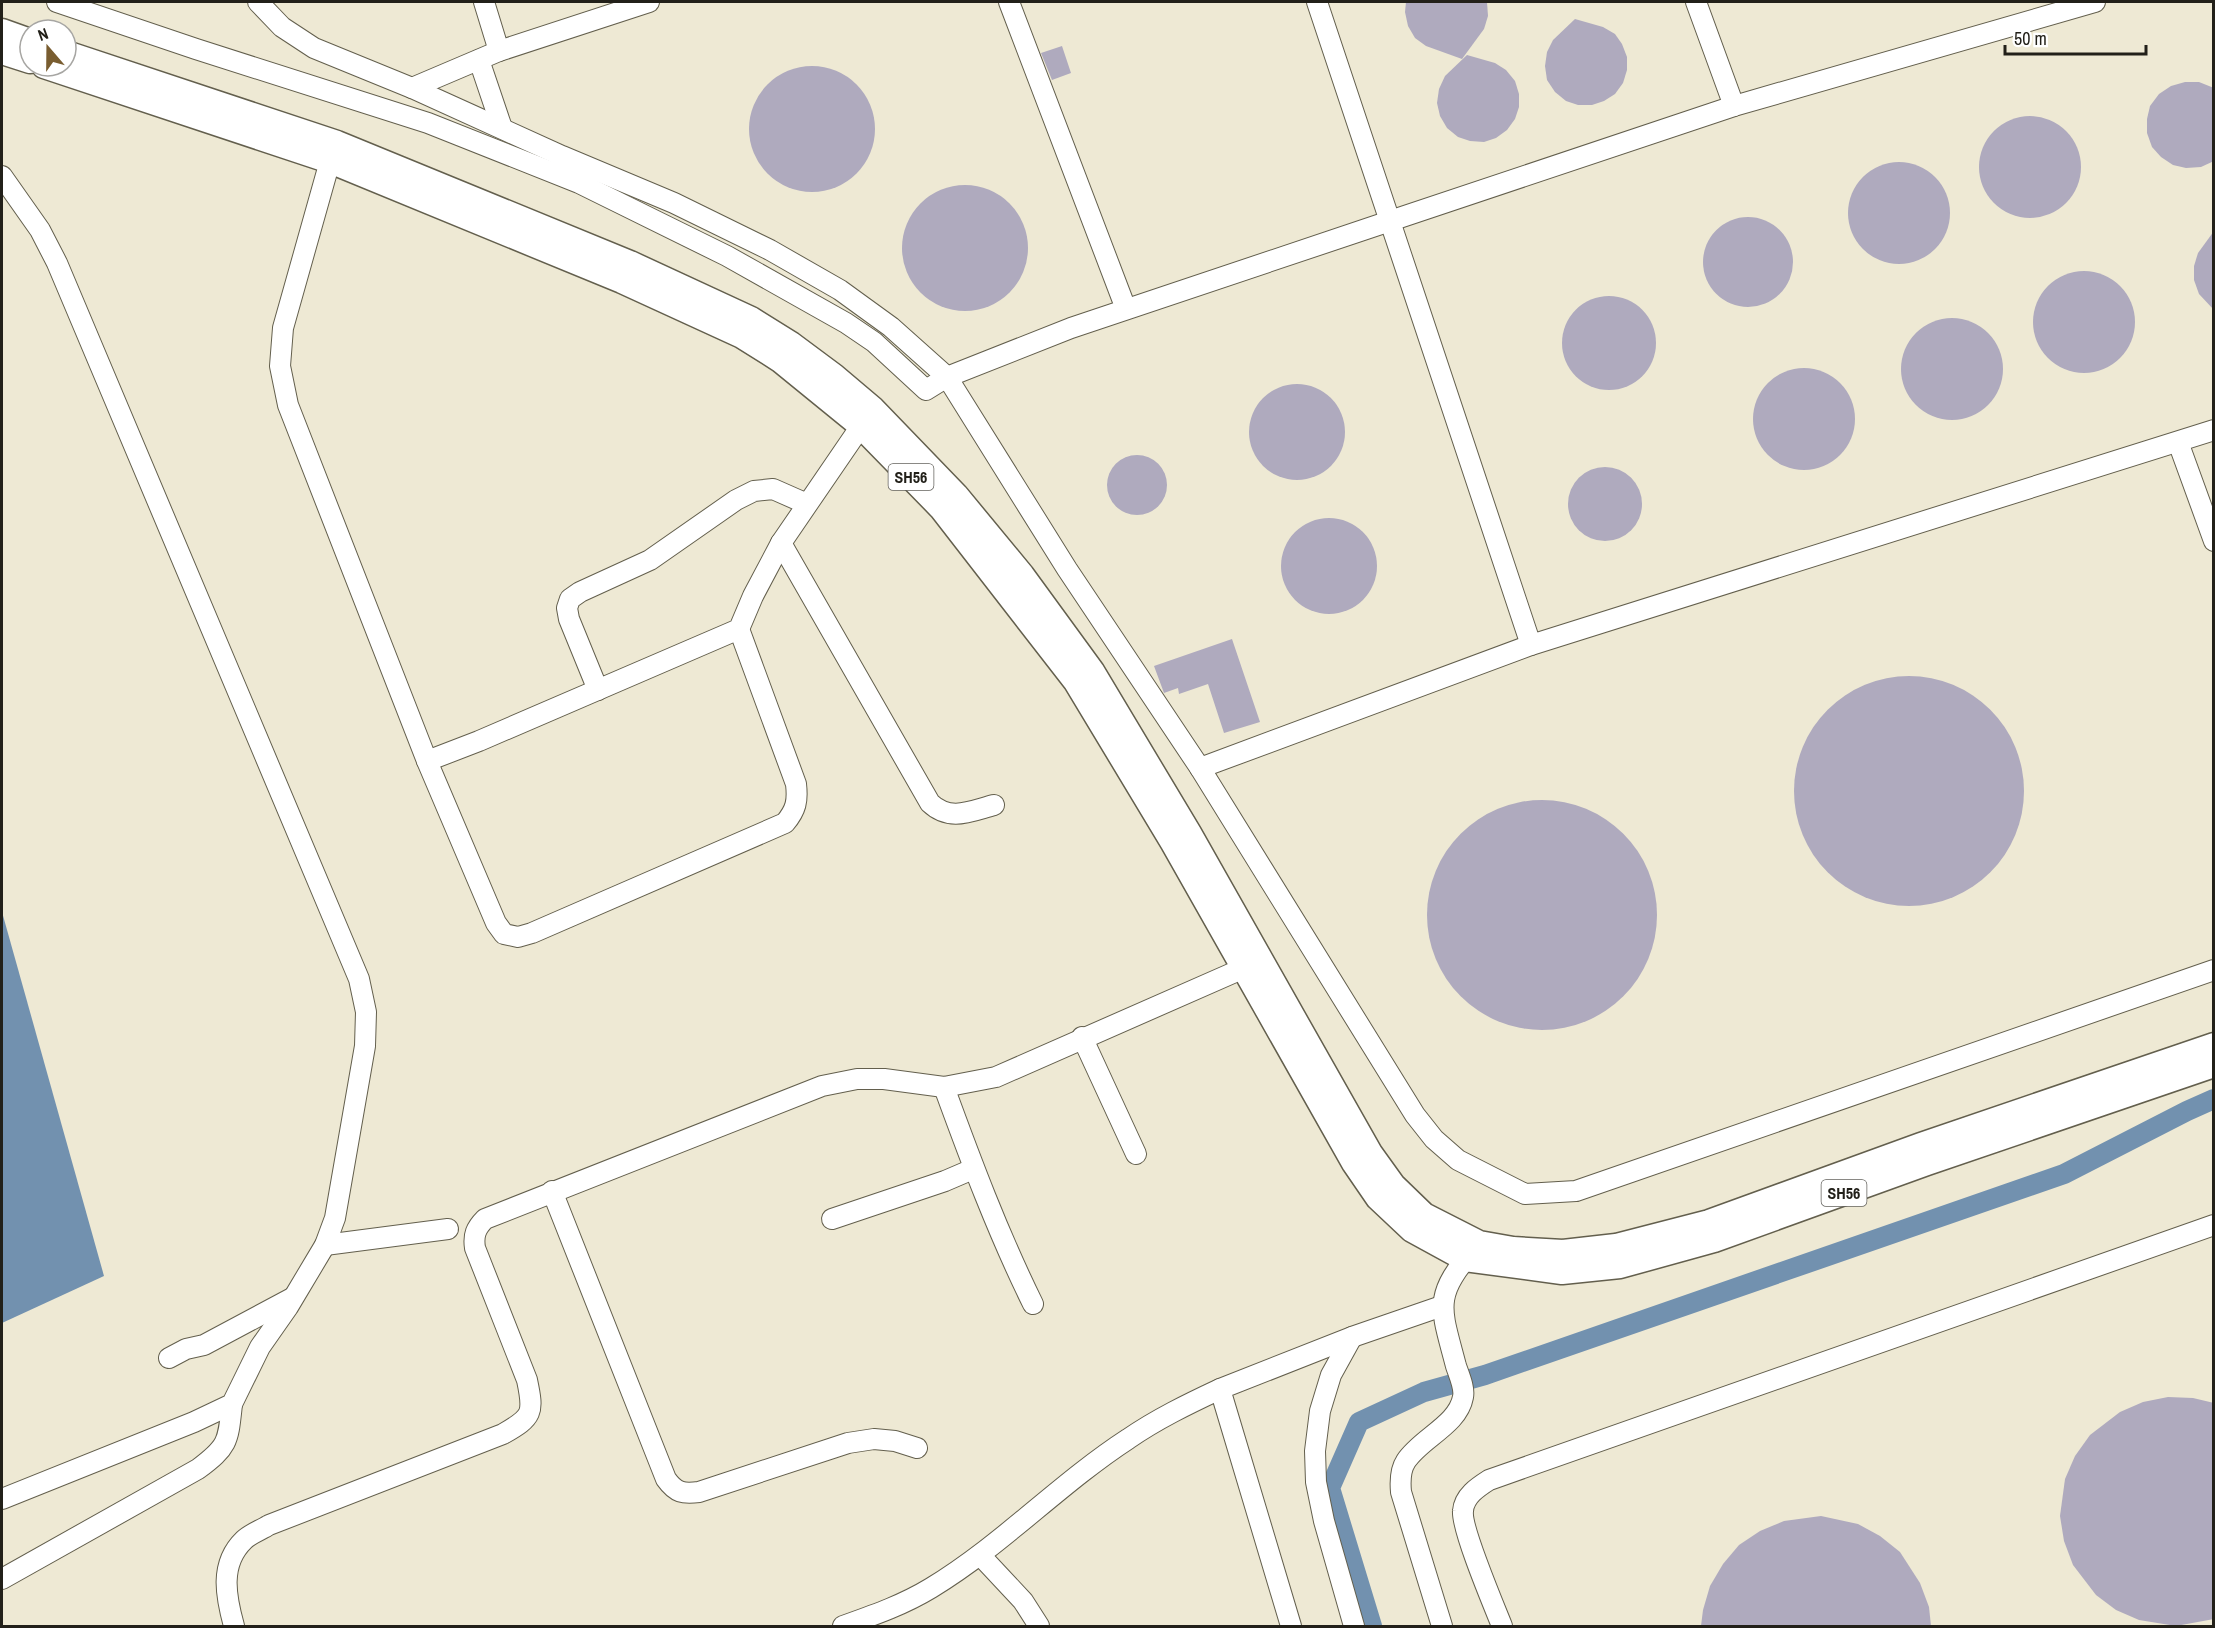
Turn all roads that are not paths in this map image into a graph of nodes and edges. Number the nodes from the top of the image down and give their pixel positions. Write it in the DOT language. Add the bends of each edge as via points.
graph roads {
  1 [pos="57,2"];
  2 [pos="258,2"];
  3 [pos="484,2"];
  4 [pos="649,2"];
  5 [pos="1009,2"];
  6 [pos="1317,2"];
  7 [pos="1696,2"];
  8 [pos="2095,2"];
  9 [pos="2075,5"];
  10 [pos="2,31"];
  11 [pos="18,36"];
  12 [pos="499,51"];
  13 [pos="2,52"];
  14 [pos="78,56"];
  15 [pos="18,57"];
  16 [pos="479,60"];
  17 [pos="78,77"];
  18 [pos="412,87"];
  19 [pos="1734,106"];
  20 [pos="502,128"];
  21 [pos="330,161"];
  22 [pos="2,176"];
  23 [pos="1390,220"];
  24 [pos="1126,309"];
  25 [pos="947,377"];
  26 [pos="861,426"];
  27 [pos="2214,430"];
  28 [pos="2178,442"];
  29 [pos="807,504"];
  30 [pos="2214,541"];
  31 [pos="781,543"];
  32 [pos="739,629"];
  33 [pos="1532,645"];
  34 [pos="598,690"];
  35 [pos="427,760"];
  36 [pos="1200,768"];
  37 [pos="994,805"];
  38 [pos="1244,968"];
  39 [pos="2214,970"];
  40 [pos="1082,1037"];
  41 [pos="2214,1045"];
  42 [pos="2184,1065"];
  43 [pos="2214,1065"];
  44 [pos="944,1086"];
  45 [pos="1136,1154"];
  46 [pos="973,1169"];
  47 [pos="552,1191"];
  48 [pos="832,1219"];
  49 [pos="2214,1225"];
  50 [pos="448,1229"];
  51 [pos="325,1245"];
  52 [pos="1472,1251"];
  53 [pos="294,1296"];
  54 [pos="1033,1304"];
  55 [pos="1442,1306"];
  56 [pos="1352,1337"];
  57 [pos="169,1358"];
  58 [pos="1220,1389"];
  59 [pos="232,1404"];
  60 [pos="917,1448"];
  61 [pos="2,1499"];
  62 [pos="980,1555"];
  63 [pos="2,1579"];
  64 [pos="234,1626"];
  65 [pos="843,1626"];
  66 [pos="1039,1626"];
  67 [pos="1291,1626"];
  68 [pos="1354,1626"];
  69 [pos="1442,1626"];
  70 [pos="1502,1626"];
  1 -- 25 [label="street" via="428,123 579,183 727,256 846,323 874,342 926,390"];
  2 -- 18 [label="street" via="282,27 314,48"];
  3 -- 12 [label="street"];
  4 -- 12 [label="street"];
  5 -- 24 [label="street"];
  6 -- 23 [label="street"];
  7 -- 19 [label="street"];
  8 -- 9 [label="street"];
  9 -- 19 [label="street"];
  10 -- 11 [label="main road"];
  12 -- 16 [label="street"];
  13 -- 15 [label="main road"];
  14 -- 52 [label="main road, SH56" via="337,143 630,263 751,319 791,344 873,409 956,495 1022,575 1092,671 1371,1153 1393,1185 1424,1215"];
  16 -- 18 [label="street"];
  16 -- 20 [label="street"];
  17 -- 21 [label="main road, SH56"];
  18 -- 20 [label="street"];
  19 -- 23 [label="street"];
  20 -- 25 [label="street" via="674,203 770,250 840,290 891,327"];
  21 -- 26 [label="main road, SH56" via="622,281 742,336 780,360"];
  21 -- 35 [label="street" via="283,328 280,366 288,405"];
  22 -- 51 [label="street" via="40,230 57,263 359,979 366,1012 365,1046 343,1181"];
  23 -- 24 [label="street"];
  23 -- 33 [label="street"];
  24 -- 25 [label="street"];
  25 -- 36 [label="street" via="1067,569"];
  26 -- 29 [label="street"];
  26 -- 38 [label="main road, SH56" via="941,508 1076,682"];
  27 -- 28 [label="street"];
  28 -- 30 [label="street"];
  28 -- 33 [label="street"];
  29 -- 31 [label="street"];
  29 -- 34 [label="street" via="773,489 754,491 650,560 570,599 569,619"];
  31 -- 32 [label="street"];
  31 -- 37 [label="street" via="930,803 945,814"];
  32 -- 34 [label="street"];
  32 -- 35 [label="street" via="795,784 794,812 785,823 532,933 518,937 504,934 496,923"];
  33 -- 36 [label="street"];
  34 -- 35 [label="street"];
  36 -- 39 [label="street" via="1415,1115 1458,1160 1525,1194 1576,1191"];
  38 -- 40 [label="street"];
  38 -- 52 [label="main road, SH56" via="1354,1163 1378,1198 1412,1230"];
  40 -- 44 [label="street" via="996,1077"];
  40 -- 45 [label="street"];
  41 -- 42 [label="main road, SH56"];
  42 -- 43 [label="main road, SH56"];
  42 -- 52 [label="main road, SH56" via="1714,1240 1620,1266 1562,1272"];
  44 -- 46 [label="street"];
  44 -- 47 [label="street" via="884,1079 856,1079 822,1086"];
  46 -- 48 [label="street"];
  46 -- 54 [label="street"];
  47 -- 60 [label="street" via="673,1490 682,1494 699,1492 874,1439"];
  47 -- 64 [label="street" via="485,1219 474,1237 527,1380 531,1399 524,1422 503,1434 269,1526 245,1540 225,1578"];
  49 -- 70 [label="street" via="1489,1480 1472,1491 1463,1511 1466,1530"];
  50 -- 51 [label="street"];
  51 -- 53 [label="street"];
  52 -- 55 [label="street" via="1452,1275"];
  53 -- 57 [label="street" via="204,1345"];
  53 -- 59 [label="street" via="260,1347"];
  55 -- 56 [label="street"];
  55 -- 69 [label="street" via="1464,1394 1459,1410 1407,1461 1400,1476 1401,1492"];
  56 -- 58 [label="street"];
  56 -- 68 [label="street" via="1331,1375 1320,1411 1315,1451 1324,1521"];
  58 -- 62 [label="street" via="1126,1440"];
  58 -- 67 [label="street"];
  59 -- 61 [label="street"];
  59 -- 63 [label="street" via="228,1440 217,1455"];
  62 -- 65 [label="street" via="889,1610"];
  62 -- 66 [label="street" via="1023,1601"];
}
